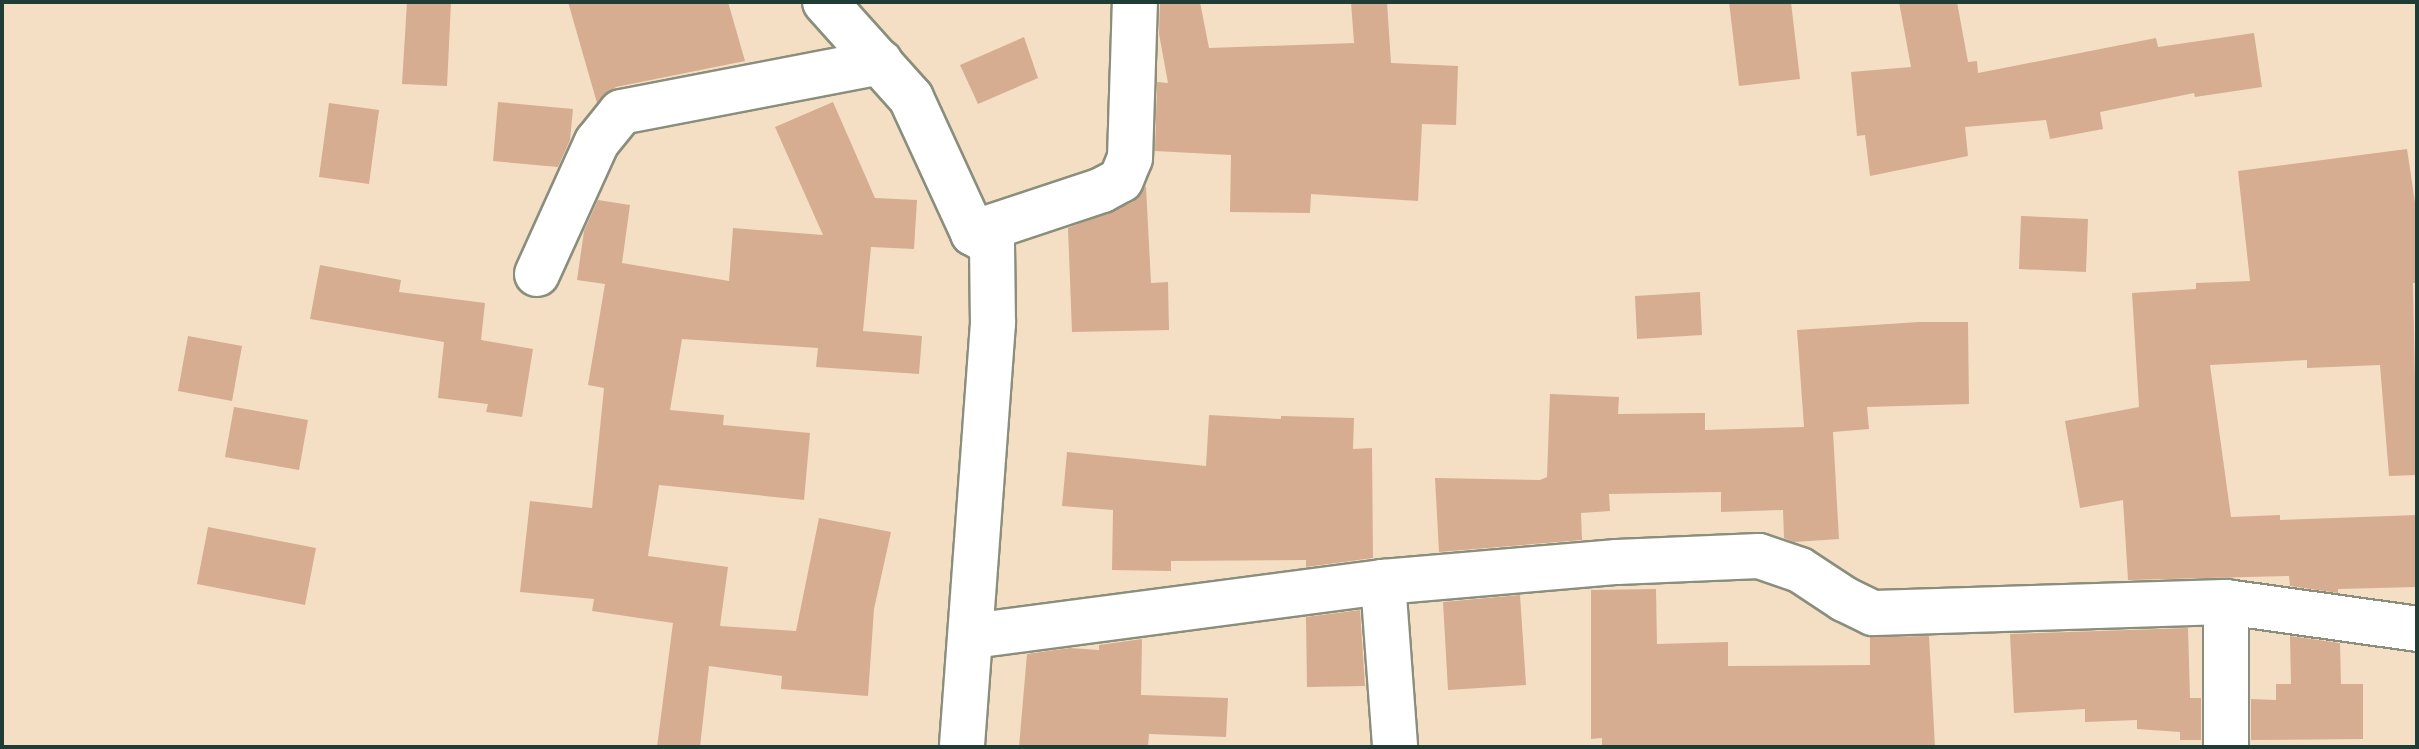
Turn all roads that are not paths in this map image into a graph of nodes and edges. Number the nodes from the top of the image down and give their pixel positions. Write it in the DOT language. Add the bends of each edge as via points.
graph roads {
  1 [pos="825,2"];
  2 [pos="1135,2"];
  3 [pos="880,62"];
  4 [pos="973,233"];
  5 [pos="537,274"];
  6 [pos="1383,582"];
  7 [pos="2226,602"];
  8 [pos="2417,629"];
  9 [pos="972,636"];
  10 [pos="962,747"];
  11 [pos="1395,747"];
  12 [pos="2226,747"];
  1 -- 3 [label="street"];
  2 -- 4 [label="street" via="1130,158 1121,180"];
  3 -- 4 [label="street" via="911,98"];
  3 -- 5 [label="street" via="621,112 597,142"];
  4 -- 9 [label="street" via="992,244 993,323"];
  6 -- 7 [label="street" via="1759,556 1800,570 1873,613"];
  6 -- 9 [label="street"];
  6 -- 11 [label="street"];
  7 -- 8 [label="street"];
  7 -- 12 [label="street"];
  9 -- 10 [label="street"];
}
